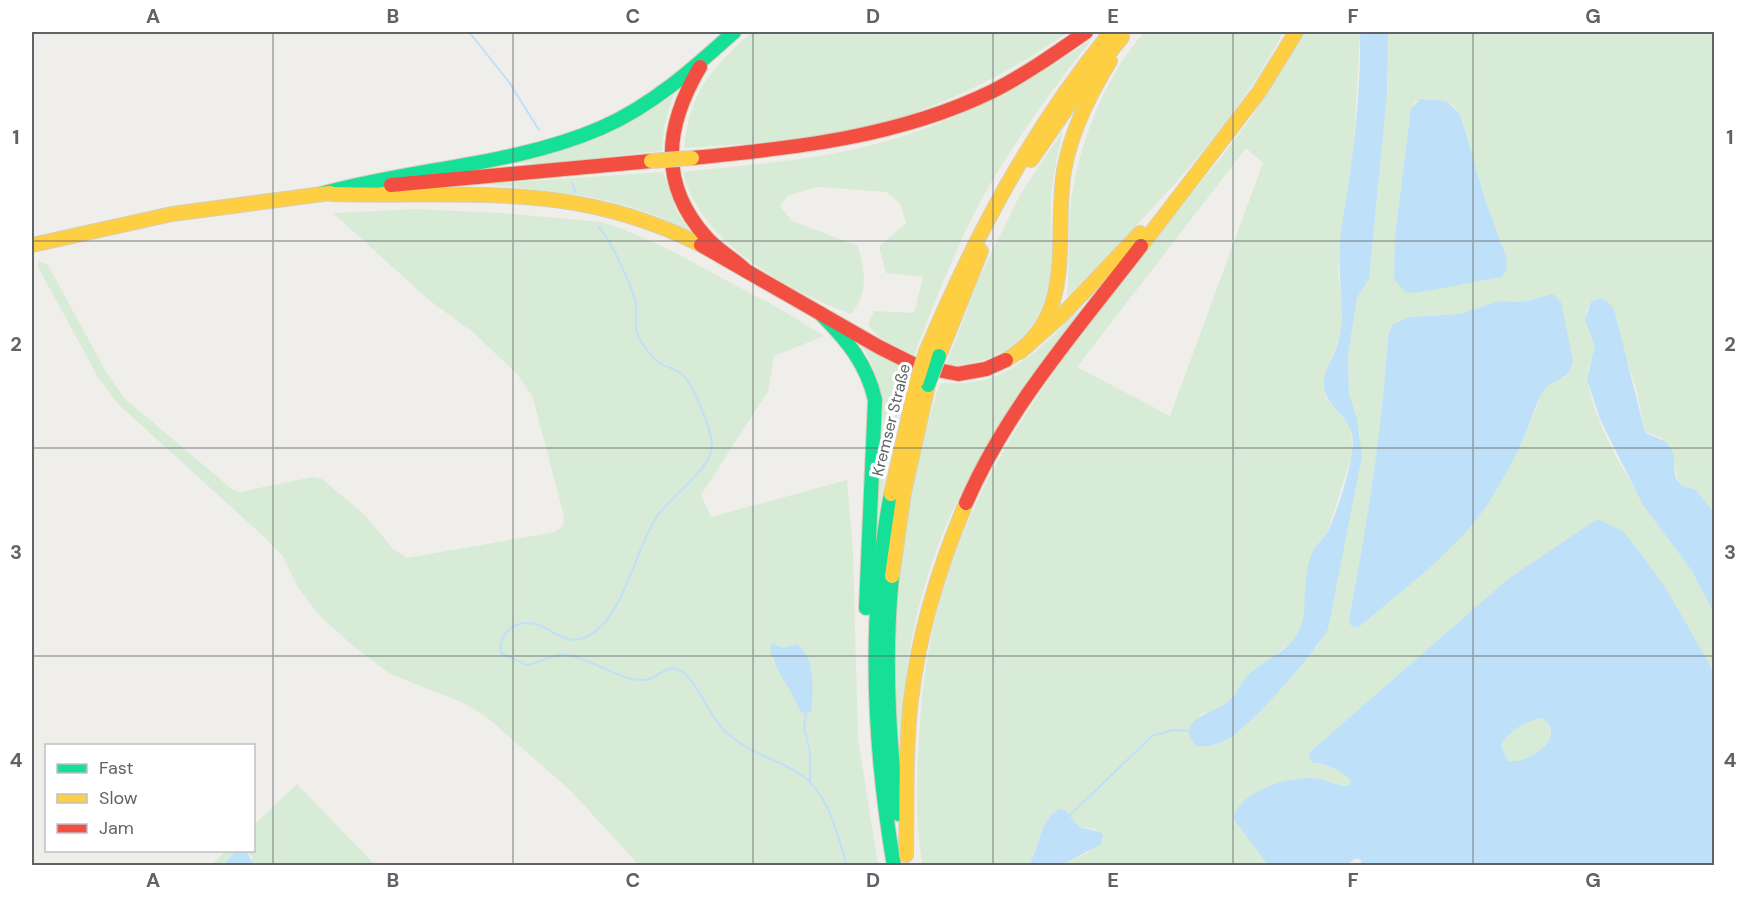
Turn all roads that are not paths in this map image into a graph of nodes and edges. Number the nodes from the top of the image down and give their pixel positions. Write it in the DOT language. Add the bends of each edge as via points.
graph roads {
  1 [pos="734,32"];
  2 [pos="1086,32"];
  3 [pos="1296,32"];
  4 [pos="1120,33"];
  5 [pos="709,54"];
  6 [pos="1190,180"];
  7 [pos="321,194"];
  8 [pos="32,245"];
  9 [pos="745,270"];
  10 [pos="821,314"];
  11 [pos="1020,352"];
  12 [pos="922,383"];
  13 [pos="875,735"];
  14 [pos="907,860"];
  15 [pos="894,866"];
  1 -- 5 [label="main road"];
  2 -- 7 [label="main road, bridge" via="985,94 887,131 819,145"];
  3 -- 6 [label="main road" via="1261,90"];
  4 -- 11 [label="main road" via="1069,146 1061,199 1055,295 1042,325"];
  4 -- 12 [label="main road, Kremser Straße, bridge" via="1048,112 1004,183 961,267"];
  5 -- 7 [label="main road" via="644,104 581,136"];
  5 -- 9 [label="main road" via="689,83 676,113 671,142 673,176 696,226"];
  6 -- 11 [label="main road" via="1062,315"];
  6 -- 14 [label="main road" via="1030,391 994,447 961,514 934,587 917,658 908,748"];
  7 -- 8 [label="main road" via="172,214"];
  7 -- 9 [label="main road" via="477,194 576,203 655,224"];
  9 -- 10 [label="main road"];
  10 -- 11 [label="main road" via="898,357 943,373 986,370"];
  10 -- 13 [label="main road" via="860,355 875,400 866,579"];
  12 -- 13 [label="main road, Kremser Straße" via="894,470 880,554"];
  12 -- 14 [label="main road, Kremser Straße" via="891,572 886,666 890,753"];
  13 -- 15 [label="main road, Kremser Straße"];
}
